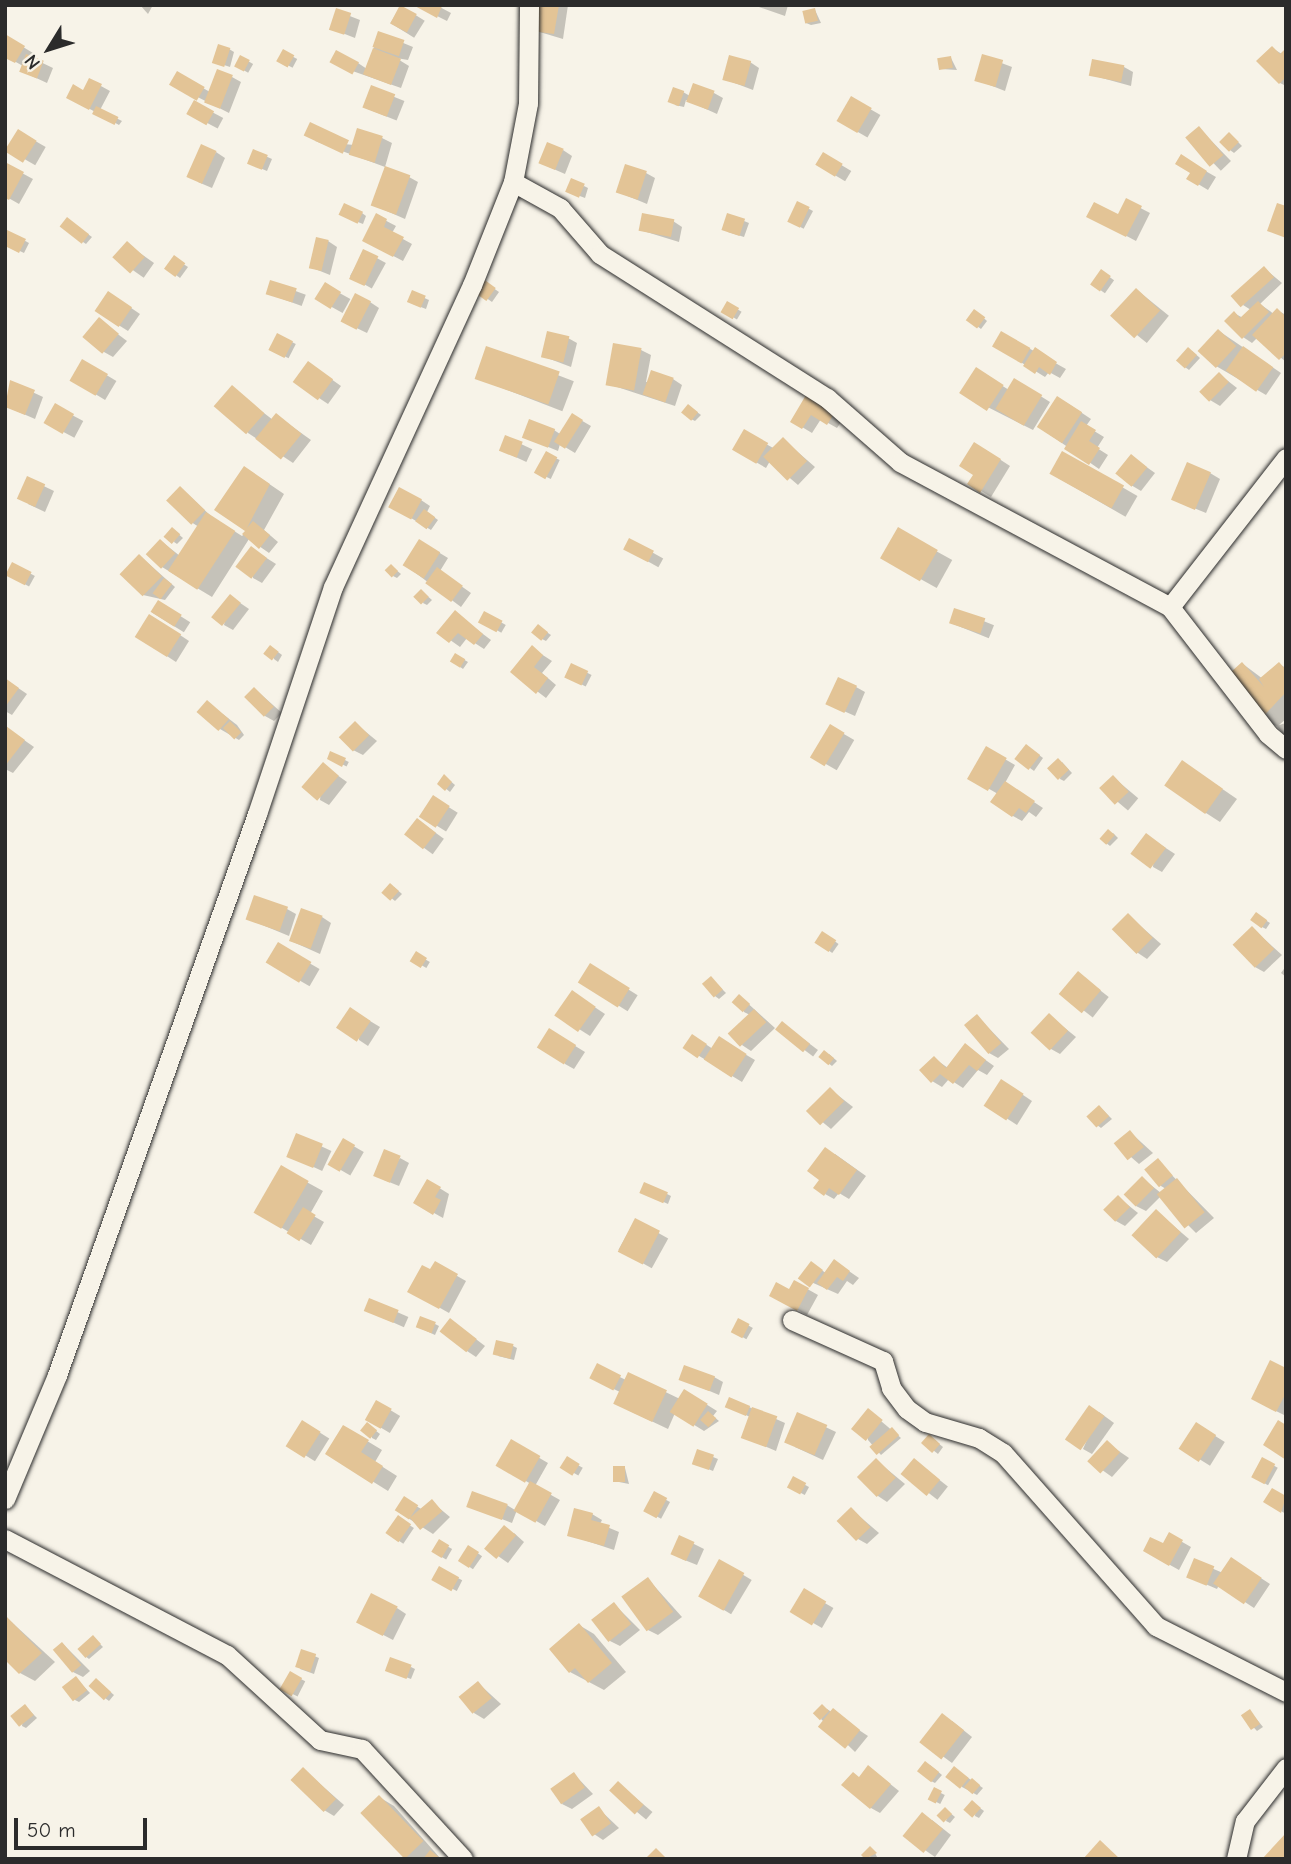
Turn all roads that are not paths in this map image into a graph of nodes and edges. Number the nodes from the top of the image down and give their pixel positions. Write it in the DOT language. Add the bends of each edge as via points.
graph roads {
  1 [pos="529,5"];
  2 [pos="513,182"];
  3 [pos="1286,458"];
  4 [pos="1170,607"];
  5 [pos="1286,749"];
  6 [pos="792,1320"];
  7 [pos="5,1499"];
  8 [pos="5,1539"];
  9 [pos="1286,1692"];
  10 [pos="1286,1768"];
  11 [pos="1241,1855"];
  12 [pos="463,1859"];
  1 -- 2 [label="street" via="528,103"];
  2 -- 4 [label="street" via="560,208 600,254 827,398 900,462"];
  2 -- 7 [label="street" via="472,285 333,587 66,1349"];
  3 -- 4 [label="street"];
  4 -- 5 [label="street" via="1268,734"];
  6 -- 9 [label="street" via="843,1341 860,1355 883,1361 891,1388 907,1409 925,1422 979,1437 1003,1453 1156,1626"];
  8 -- 12 [label="street" via="97,1583 227,1655 320,1740 362,1749"];
  10 -- 11 [label="street" via="1253,1808"];
}
